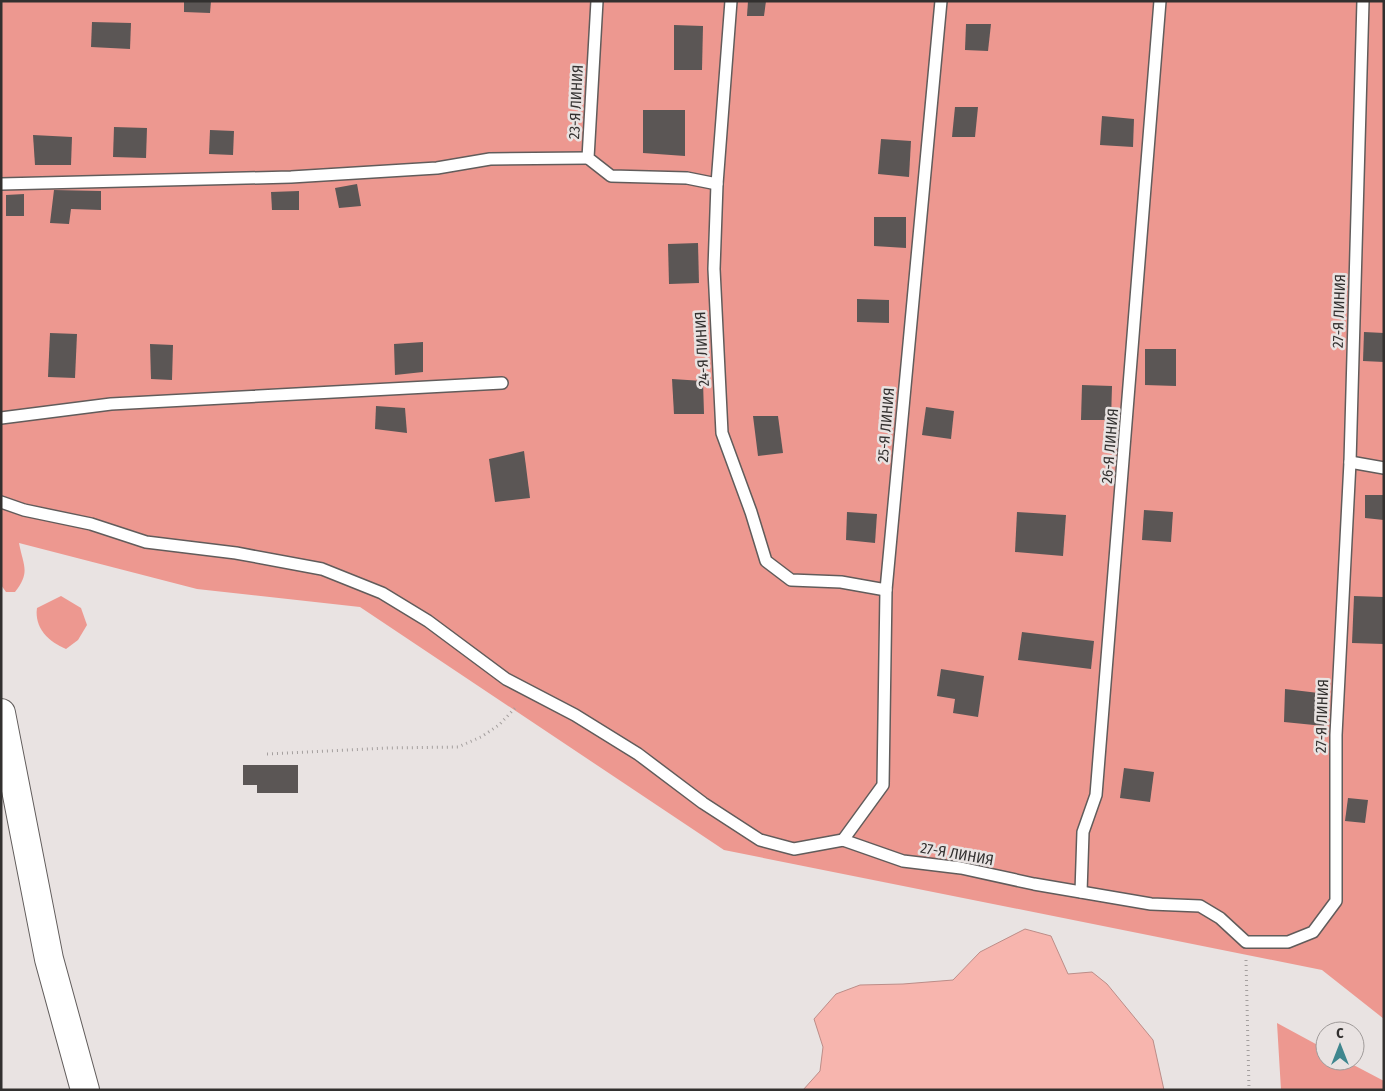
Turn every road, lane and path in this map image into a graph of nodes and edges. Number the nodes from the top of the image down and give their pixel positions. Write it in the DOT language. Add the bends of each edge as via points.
graph roads {
  1 [pos="597,1"];
  2 [pos="731,1"];
  3 [pos="941,1"];
  4 [pos="1160,1"];
  5 [pos="1363,1"];
  6 [pos="588,158"];
  7 [pos="1,184"];
  8 [pos="717,184"];
  9 [pos="502,383"];
  10 [pos="1,418"];
  11 [pos="1350,462"];
  12 [pos="1384,468"];
  13 [pos="1,502"];
  14 [pos="886,590"];
  15 [pos="530,692"];
  16 [pos="1,713"];
  17 [pos="267,754"];
  18 [pos="843,840"];
  19 [pos="1081,892"];
  20 [pos="1246,942"];
  21 [pos="85,1090"];
  22 [pos="1249,1090"];
  1 -- 6 [label="lane, 23-Я ЛИНИЯ"];
  2 -- 8 [label="lane, 24-Я ЛИНИЯ"];
  3 -- 14 [label="lane, 25-Я ЛИНИЯ"];
  4 -- 19 [label="lane, 26-Я ЛИНИЯ" via="1096,795 1083,832"];
  5 -- 11 [label="lane, 27-Я ЛИНИЯ"];
  6 -- 7 [label="lane" via="490,159 436,168 290,178"];
  6 -- 8 [label="lane, 23-Я ЛИНИЯ" via="611,176 687,178"];
  8 -- 14 [label="lane, 24-Я ЛИНИЯ" via="714,269 722,434 766,561 791,580 841,582"];
  9 -- 10 [label="lane" via="111,404"];
  11 -- 12 [label="lane"];
  11 -- 20 [label="lane, 27-Я ЛИНИЯ" via="1336,735 1336,901 1313,932 1288,942"];
  13 -- 15 [label="lane" via="92,524 146,542 236,553 322,570 382,593 428,621 506,680"];
  14 -- 18 [label="lane, 25-Я ЛИНИЯ" via="883,785"];
  15 -- 17 [label="path" via="499,725 458,747"];
  15 -- 18 [label="lane" via="638,754 703,803 760,840 794,849"];
  16 -- 21 [label="street" via="49,959"];
  18 -- 19 [label="lane, 27-Я ЛИНИЯ" via="903,860"];
  19 -- 20 [label="lane, 27-Я ЛИНИЯ" via="1151,904 1200,906 1220,918"];
  20 -- 22 [label="path"];
}
